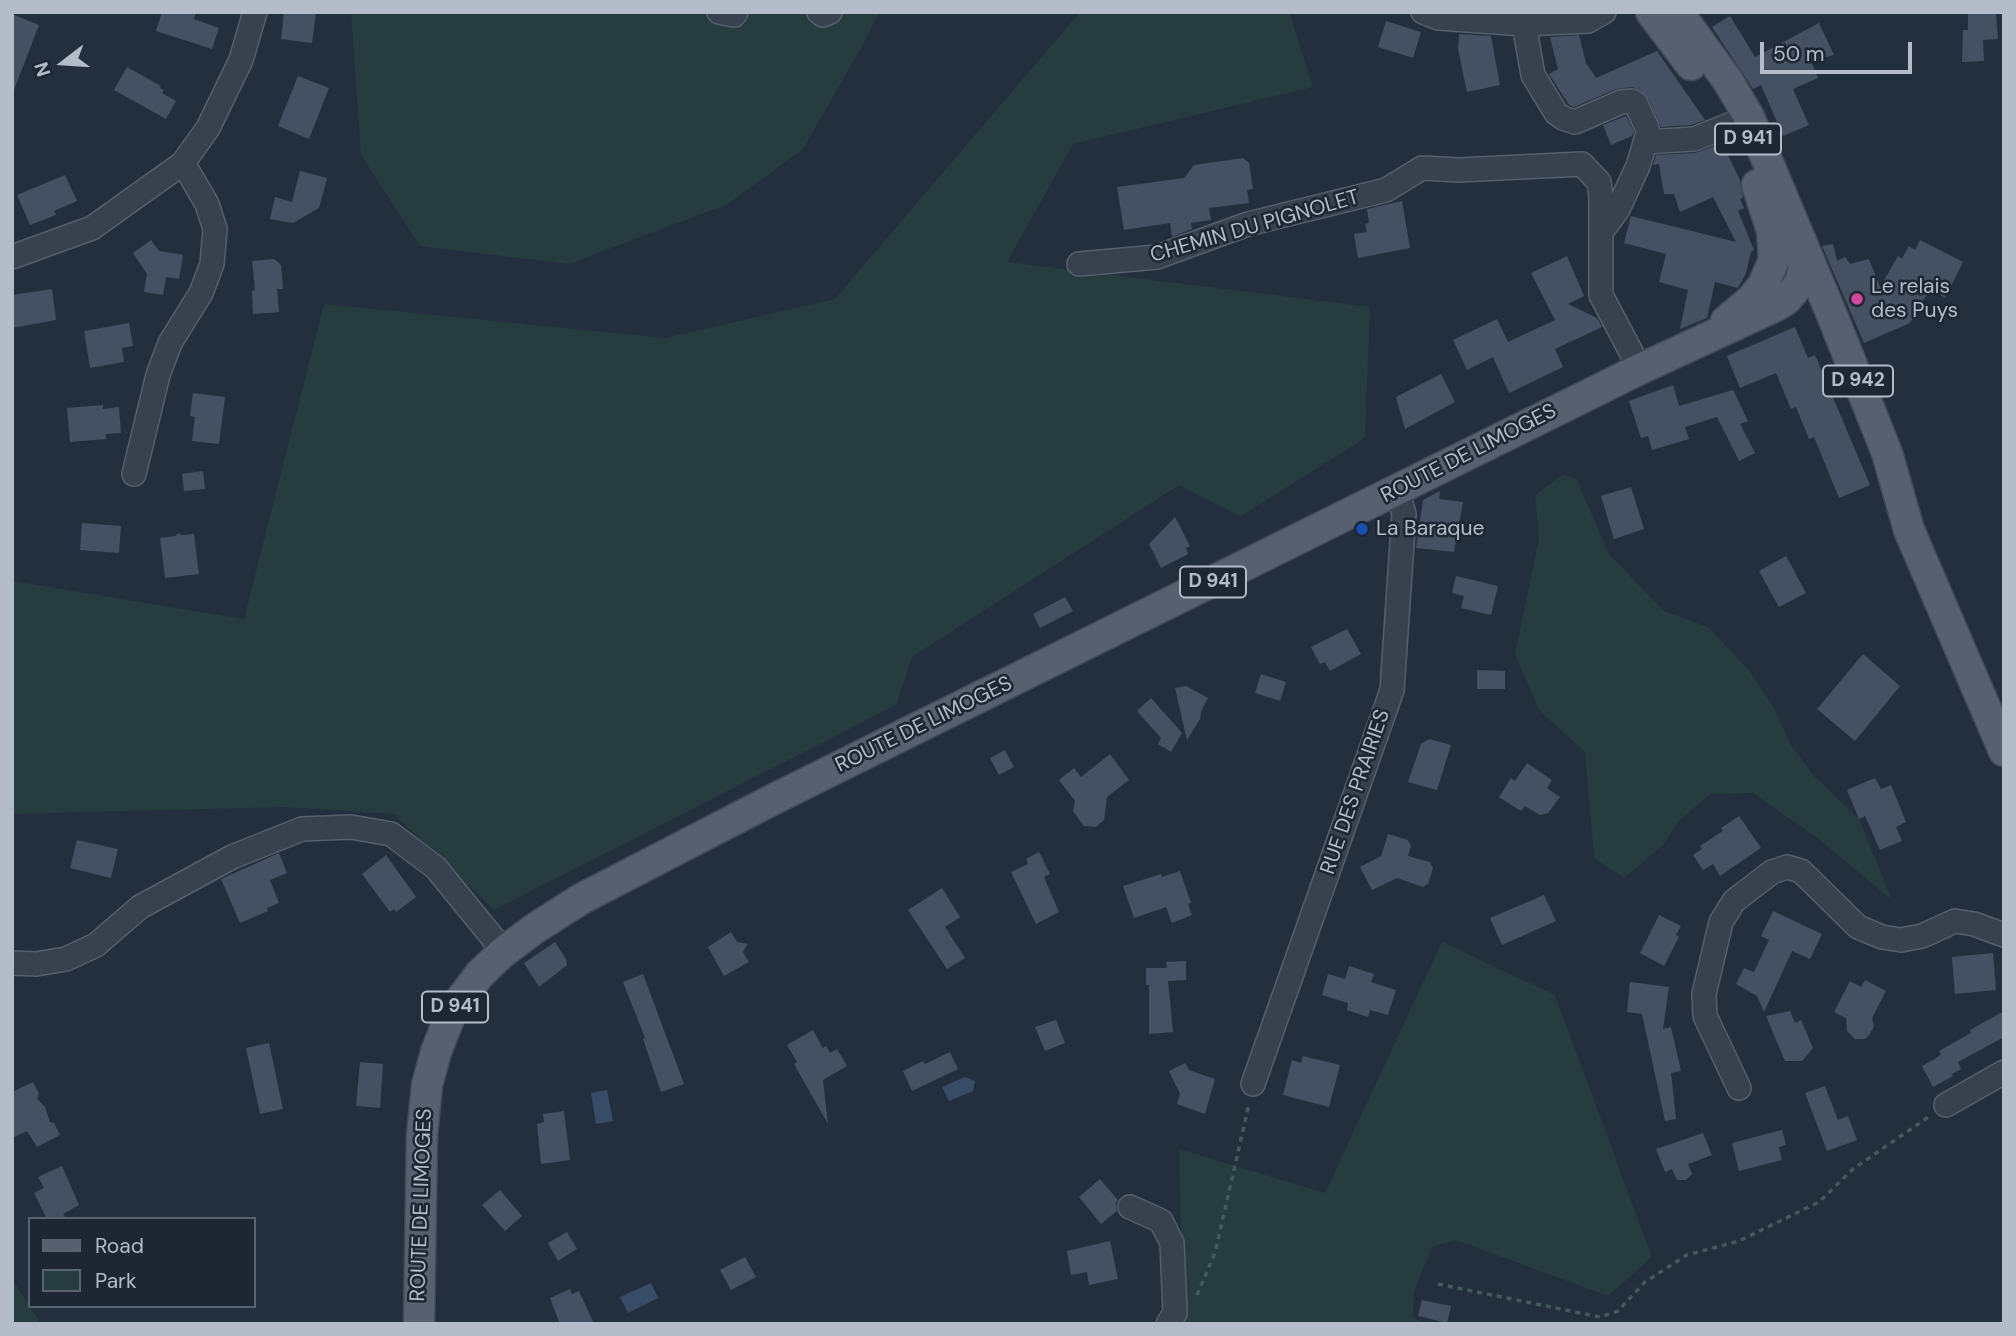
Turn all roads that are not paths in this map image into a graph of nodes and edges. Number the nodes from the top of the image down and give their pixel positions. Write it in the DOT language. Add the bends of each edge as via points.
graph roads {
  1 [pos="255,12"];
  2 [pos="719,12"];
  3 [pos="736,12"];
  4 [pos="819,12"];
  5 [pos="830,12"];
  6 [pos="1423,12"];
  7 [pos="1604,12"];
  8 [pos="1651,12"];
  9 [pos="1665,12"];
  10 [pos="1678,12"];
  11 [pos="1524,24"];
  12 [pos="1739,121"];
  13 [pos="1645,142"];
  14 [pos="183,163"];
  15 [pos="1602,231"];
  16 [pos="1797,236"];
  17 [pos="12,257"];
  18 [pos="1079,264"];
  19 [pos="1801,282"];
  20 [pos="1768,296"];
  21 [pos="1818,326"];
  22 [pos="1640,369"];
  23 [pos="134,474"];
  24 [pos="1397,490"];
  25 [pos="1909,530"];
  26 [pos="2004,751"];
  27 [pos="2004,935"];
  28 [pos="502,953"];
  29 [pos="12,963"];
  30 [pos="2004,1072"];
  31 [pos="1253,1084"];
  32 [pos="1739,1088"];
  33 [pos="1946,1104"];
  34 [pos="1130,1207"];
  35 [pos="1172,1319"];
  36 [pos="419,1324"];
  1 -- 14 [label="street" via="242,60 208,128"];
  2 -- 3 [label="street"];
  4 -- 5 [label="street"];
  6 -- 11 [label="street" via="1438,18"];
  7 -- 11 [label="street" via="1588,21"];
  8 -- 12 [label="main road, D 941" via="1712,95"];
  9 -- 12 [label="main road, D 941"];
  10 -- 12 [label="main road, D 941" via="1728,81"];
  11 -- 13 [label="street" via="1533,75 1556,113 1575,122 1632,101 1647,128"];
  12 -- 13 [label="street" via="1694,139"];
  12 -- 16 [label="main road, D 941"];
  12 -- 19 [label="main road, D 941" via="1780,215"];
  12 -- 20 [label="main road, D 941" via="1772,231 1774,260"];
  13 -- 15 [label="street" via="1618,209"];
  14 -- 17 [label="street" via="92,228"];
  14 -- 23 [label="street" via="207,204 215,229 212,264 158,375"];
  15 -- 18 [label="street, CHEMIN DU PIGNOLET" via="1599,182 1582,164 1422,169 1386,190 1248,224 1157,257"];
  15 -- 22 [label="street, CHEMIN DU PIGNOLET" via="1601,295"];
  16 -- 19 [label="main road, D 941" via="1804,263"];
  16 -- 25 [label="main road, D 942" via="1886,453"];
  19 -- 20 [label="main road" via="1781,279"];
  19 -- 21 [label="main road, D 942"];
  19 -- 25 [label="main road" via="1815,300"];
  20 -- 21 [label="main road" via="1798,307"];
  20 -- 22 [label="main road, ROUTE DE LIMOGES / D 941" via="1751,300 1708,336"];
  21 -- 25 [label="main road, D 942" via="1870,459"];
  22 -- 24 [label="main road, ROUTE DE LIMOGES / D 941"];
  24 -- 28 [label="main road, ROUTE DE LIMOGES / D 941" via="581,899"];
  24 -- 31 [label="street, RUE DES PRAIRIES" via="1404,514 1392,690"];
  25 -- 26 [label="main road, D 942"];
  27 -- 32 [label="street" via="1955,921 1922,936 1882,937 1858,927 1801,871 1787,867 1772,872 1734,901 1721,922 1704,994 1704,1016"];
  28 -- 29 [label="street" via="436,868 391,834 351,827 303,830 244,852 140,907 96,945 66,959"];
  28 -- 36 [label="main road, ROUTE DE LIMOGES / D 941" via="452,1011 427,1085"];
  30 -- 33 [label="street"];
  34 -- 35 [label="street" via="1161,1221 1172,1243"];
}
